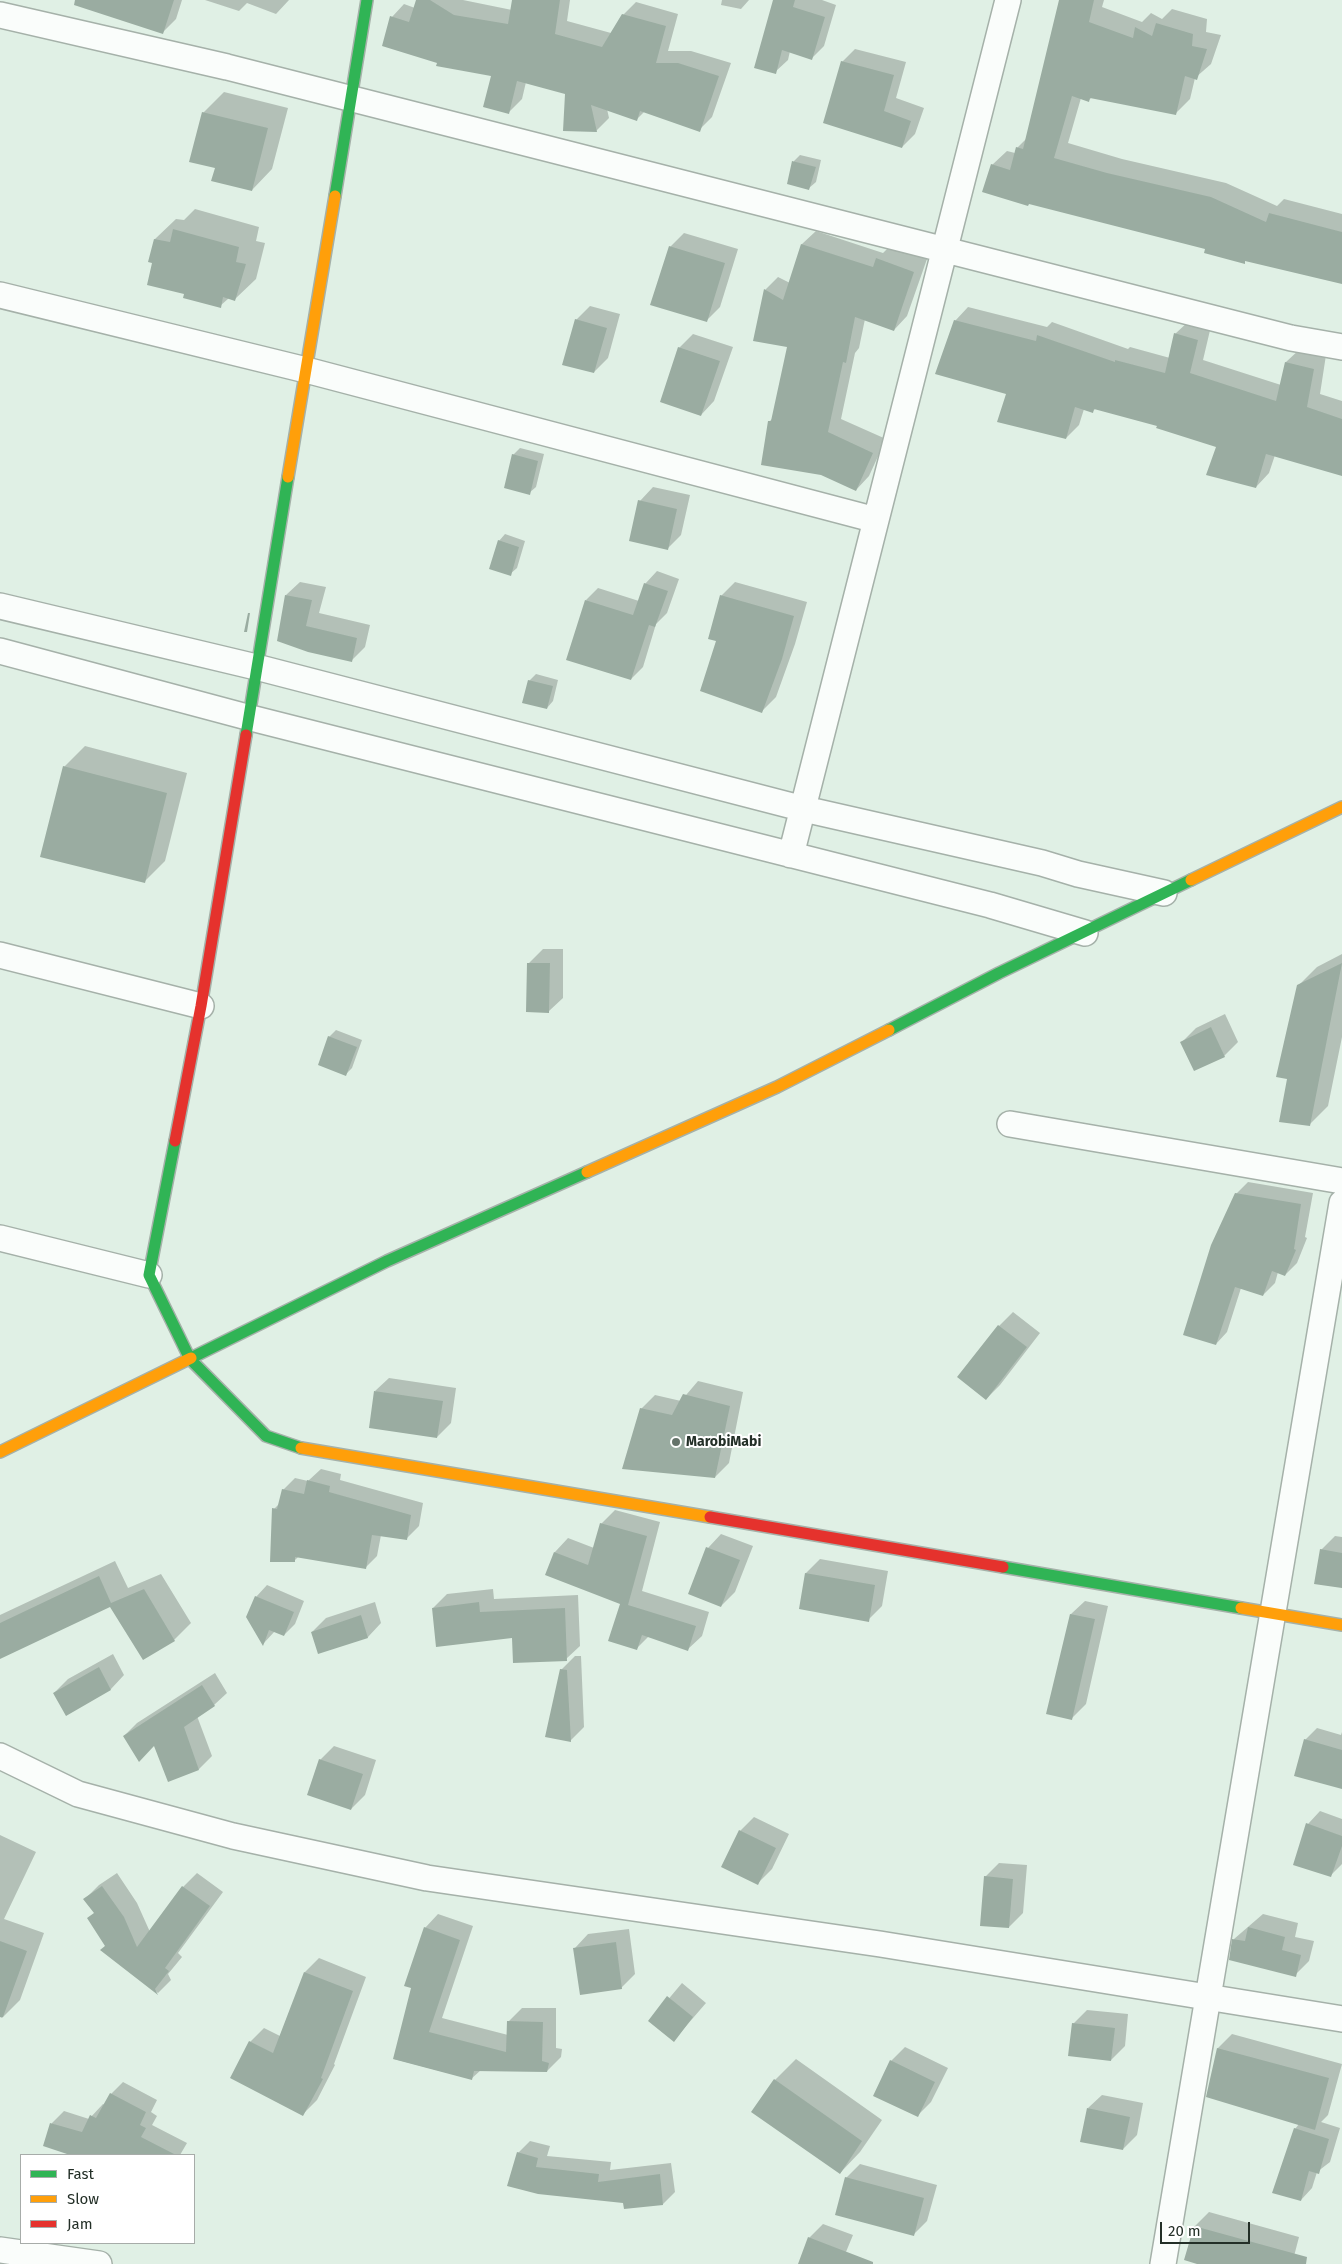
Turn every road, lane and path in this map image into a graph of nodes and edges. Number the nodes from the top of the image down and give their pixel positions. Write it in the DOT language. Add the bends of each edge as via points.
graph roads {
  1 [pos="367,0"];
  2 [pos="1008,0"];
  3 [pos="0,15"];
  4 [pos="351,99"];
  5 [pos="944,248"];
  6 [pos="0,294"];
  7 [pos="1342,347"];
  8 [pos="306,370"];
  9 [pos="876,520"];
  10 [pos="0,606"];
  11 [pos="0,651"];
  12 [pos="256,667"];
  13 [pos="247,717"];
  14 [pos="1342,806"];
  15 [pos="804,809"];
  16 [pos="791,855"];
  17 [pos="1164,893"];
  18 [pos="1085,933"];
  19 [pos="0,955"];
  20 [pos="201,1006"];
  21 [pos="1010,1124"];
  22 [pos="1342,1182"];
  23 [pos="1342,1203"];
  24 [pos="0,1238"];
  25 [pos="149,1274"];
  26 [pos="190,1359"];
  27 [pos="0,1452"];
  28 [pos="1273,1613"];
  29 [pos="1342,1625"];
  30 [pos="0,1756"];
  31 [pos="1210,1997"];
  32 [pos="1342,2019"];
  33 [pos="0,2250"];
  34 [pos="99,2264"];
  35 [pos="1163,2264"];
  1 -- 4 [label="main road"];
  2 -- 5 [label="street"];
  3 -- 4 [label="street"];
  4 -- 5 [label="street"];
  4 -- 8 [label="main road"];
  5 -- 7 [label="street" via="1282,335"];
  5 -- 9 [label="street"];
  6 -- 8 [label="street"];
  8 -- 9 [label="street"];
  8 -- 12 [label="main road"];
  9 -- 15 [label="street"];
  10 -- 12 [label="street"];
  11 -- 13 [label="street"];
  12 -- 13 [label="main road"];
  12 -- 15 [label="street"];
  13 -- 16 [label="street"];
  13 -- 20 [label="main road"];
  14 -- 17 [label="main road"];
  15 -- 16 [label="street"];
  15 -- 17 [label="street"];
  16 -- 18 [label="street" via="990,905"];
  17 -- 18 [label="main road"];
  18 -- 26 [label="main road" via="999,973 777,1087 387,1260"];
  19 -- 20 [label="street"];
  20 -- 25 [label="main road"];
  21 -- 22 [label="street"];
  23 -- 28 [label="street"];
  24 -- 25 [label="street"];
  25 -- 26 [label="main road"];
  26 -- 27 [label="main road"];
  26 -- 28 [label="main road" via="266,1436 298,1447"];
  28 -- 29 [label="main road"];
  28 -- 31 [label="street"];
  30 -- 31 [label="street" via="78,1794 233,1836 428,1878 880,1944"];
  31 -- 32 [label="street"];
  31 -- 35 [label="street"];
  33 -- 34 [label="street"];
}
